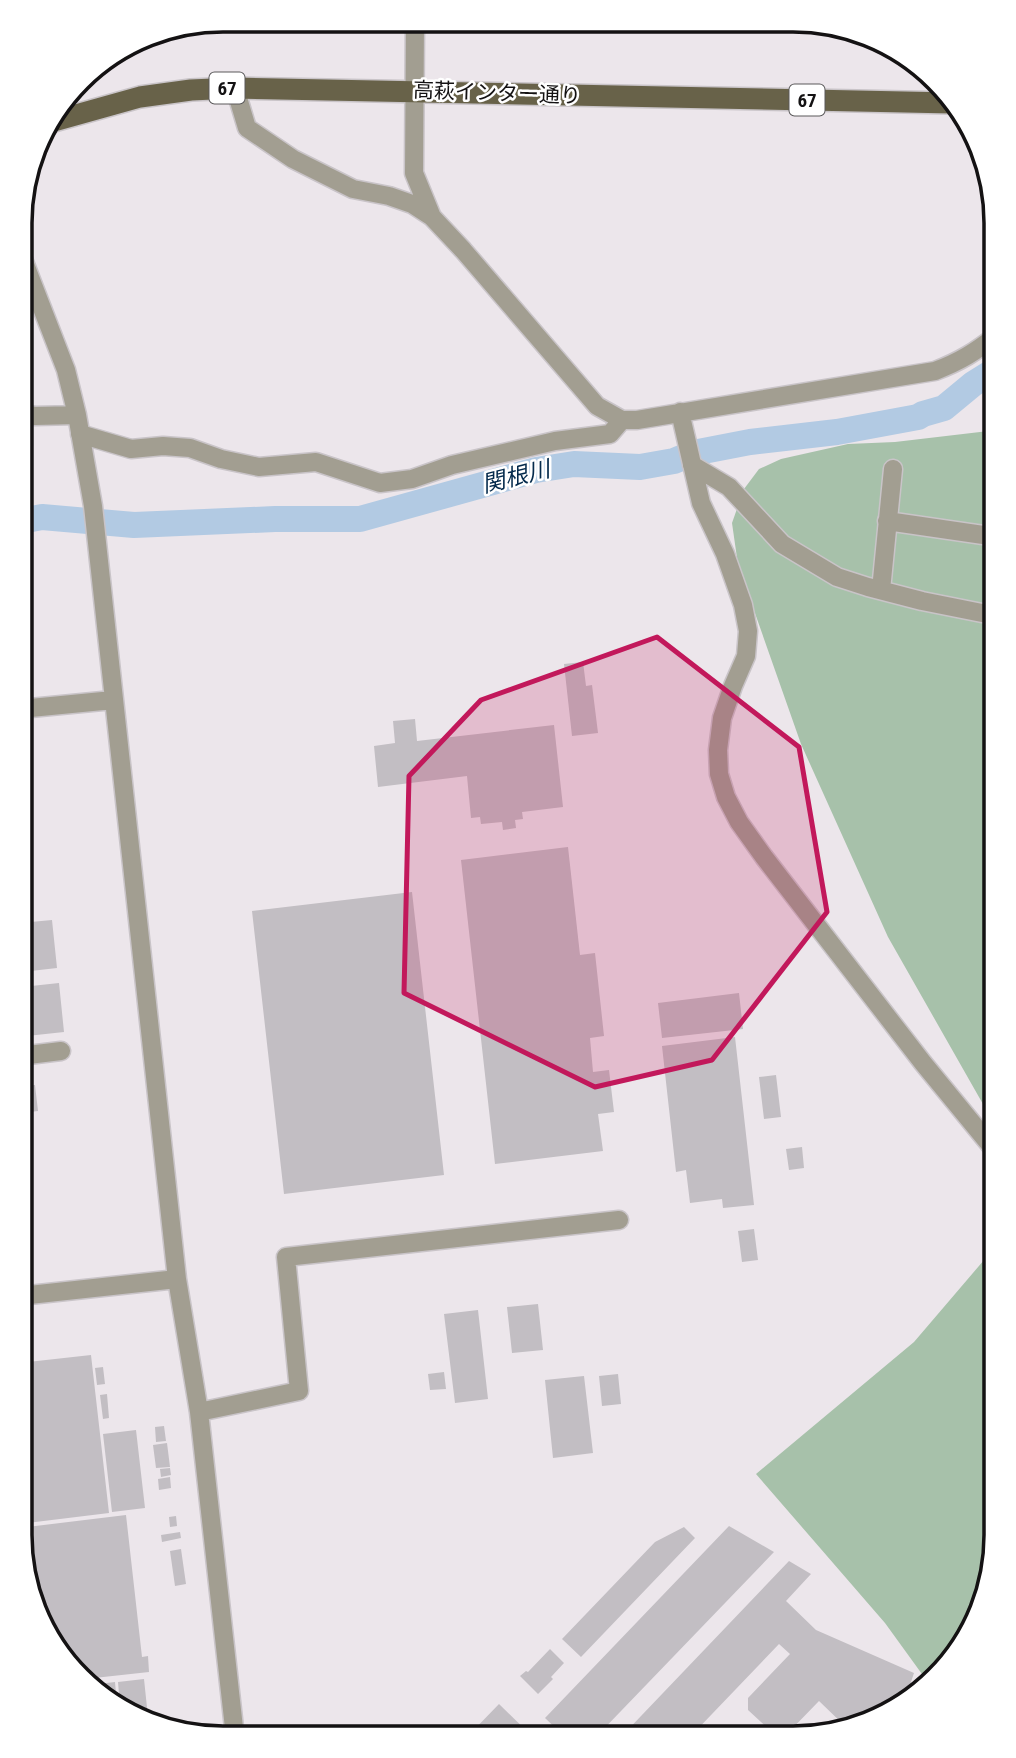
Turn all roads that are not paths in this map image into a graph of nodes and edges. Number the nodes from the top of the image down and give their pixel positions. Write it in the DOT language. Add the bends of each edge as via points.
graph roads {
  1 [pos="415,32"];
  2 [pos="235,88"];
  3 [pos="415,91"];
  4 [pos="940,100"];
  5 [pos="63,119"];
  6 [pos="432,216"];
  7 [pos="32,282"];
  8 [pos="984,345"];
  9 [pos="680,412"];
  10 [pos="32,415"];
  11 [pos="77,415"];
  12 [pos="622,420"];
  13 [pos="80,434"];
  14 [pos="692,465"];
  15 [pos="892,469"];
  16 [pos="887,521"];
  17 [pos="984,535"];
  18 [pos="880,590"];
  19 [pos="984,613"];
  20 [pos="113,700"];
  21 [pos="32,708"];
  22 [pos="61,1051"];
  23 [pos="32,1055"];
  24 [pos="984,1137"];
  25 [pos="619,1220"];
  26 [pos="177,1279"];
  27 [pos="32,1295"];
  28 [pos="199,1412"];
  29 [pos="234,1726"];
  1 -- 3 [label="street"];
  2 -- 3 [label="main road, 高萩インター通り / 67"];
  2 -- 5 [label="main road, 高萩インター通り / 67" via="140,97"];
  2 -- 6 [label="street" via="247,128 293,159 354,189 389,196"];
  3 -- 4 [label="main road, 高萩インター通り / 67"];
  3 -- 6 [label="street" via="414,173"];
  6 -- 12 [label="street" via="597,406"];
  7 -- 11 [label="street" via="66,370"];
  8 -- 9 [label="street" via="960,362 934,371"];
  9 -- 12 [label="street"];
  9 -- 14 [label="street"];
  10 -- 11 [label="street"];
  11 -- 13 [label="street"];
  12 -- 13 [label="street" via="610,434 555,441 412,479 380,483 316,462 260,467 190,447 131,449"];
  13 -- 20 [label="street" via="93,506"];
  14 -- 18 [label="street" via="729,487 782,544 837,577"];
  14 -- 24 [label="street" via="701,503 725,554 748,631 746,656 722,718 719,774 726,797 738,822 772,868"];
  15 -- 16 [label="street"];
  16 -- 17 [label="street"];
  16 -- 18 [label="street"];
  18 -- 19 [label="street"];
  20 -- 21 [label="street"];
  20 -- 26 [label="street"];
  22 -- 23 [label="street"];
  25 -- 28 [label="street" via="286,1257 299,1391"];
  26 -- 27 [label="street"];
  26 -- 28 [label="street"];
  28 -- 29 [label="street"];
}
